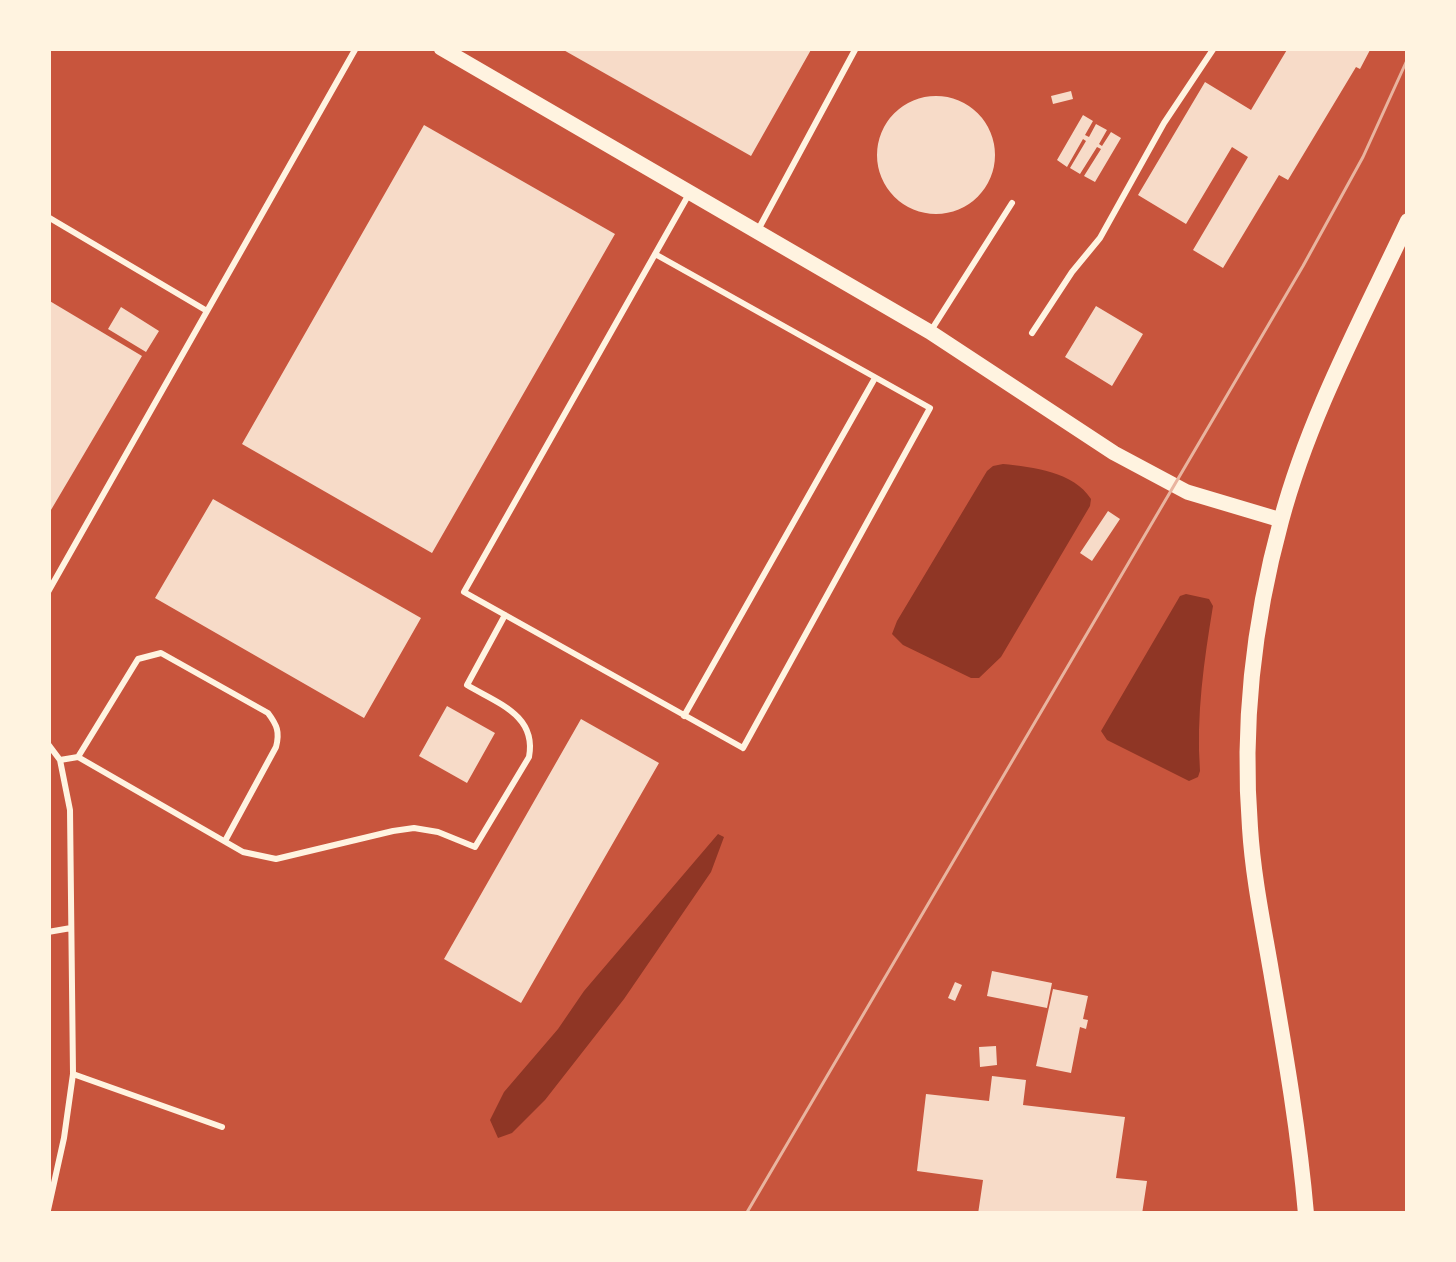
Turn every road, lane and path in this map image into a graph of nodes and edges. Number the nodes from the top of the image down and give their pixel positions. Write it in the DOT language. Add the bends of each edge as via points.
graph roads {
  1 [pos="356,48"];
  2 [pos="441,48"];
  3 [pos="856,48"];
  4 [pos="1214,48"];
  5 [pos="691,191"];
  6 [pos="1012,203"];
  7 [pos="48,217"];
  8 [pos="1408,221"];
  9 [pos="758,230"];
  10 [pos="655,254"];
  11 [pos="207,311"];
  12 [pos="930,332"];
  13 [pos="1032,333"];
  14 [pos="875,378"];
  15 [pos="1281,520"];
  16 [pos="48,592"];
  17 [pos="505,615"];
  18 [pos="684,716"];
  19 [pos="48,744"];
  20 [pos="79,757"];
  21 [pos="60,760"];
  22 [pos="225,841"];
  23 [pos="71,928"];
  24 [pos="48,932"];
  25 [pos="73,1074"];
  26 [pos="222,1127"];
  27 [pos="48,1210"];
  28 [pos="1306,1214"];
  1 -- 11 [label="lane"];
  2 -- 5 [label="street"];
  3 -- 9 [label="lane"];
  4 -- 13 [label="lane" via="1100,238"];
  5 -- 9 [label="street"];
  5 -- 10 [label="lane"];
  6 -- 12 [label="lane"];
  7 -- 11 [label="lane"];
  8 -- 15 [label="main road" via="1321,409"];
  9 -- 12 [label="street"];
  10 -- 14 [label="lane"];
  10 -- 17 [label="lane" via="464,592"];
  11 -- 16 [label="lane"];
  12 -- 15 [label="street" via="1147,472"];
  14 -- 18 [label="lane"];
  14 -- 18 [label="lane" via="930,408 742,748"];
  15 -- 28 [label="main road" via="1251,695 1250,826"];
  17 -- 18 [label="lane"];
  17 -- 22 [label="lane" via="466,685 514,714 532,740 475,847 413,828 276,859"];
  19 -- 21 [label="lane"];
  20 -- 21 [label="lane"];
  20 -- 22 [label="lane"];
  20 -- 22 [label="lane" via="138,659 150,654 161,652 268,713 277,724 276,747"];
  21 -- 23 [label="lane" via="70,810"];
  23 -- 24 [label="lane"];
  23 -- 25 [label="lane"];
  25 -- 26 [label="lane"];
  25 -- 27 [label="lane"];
}
